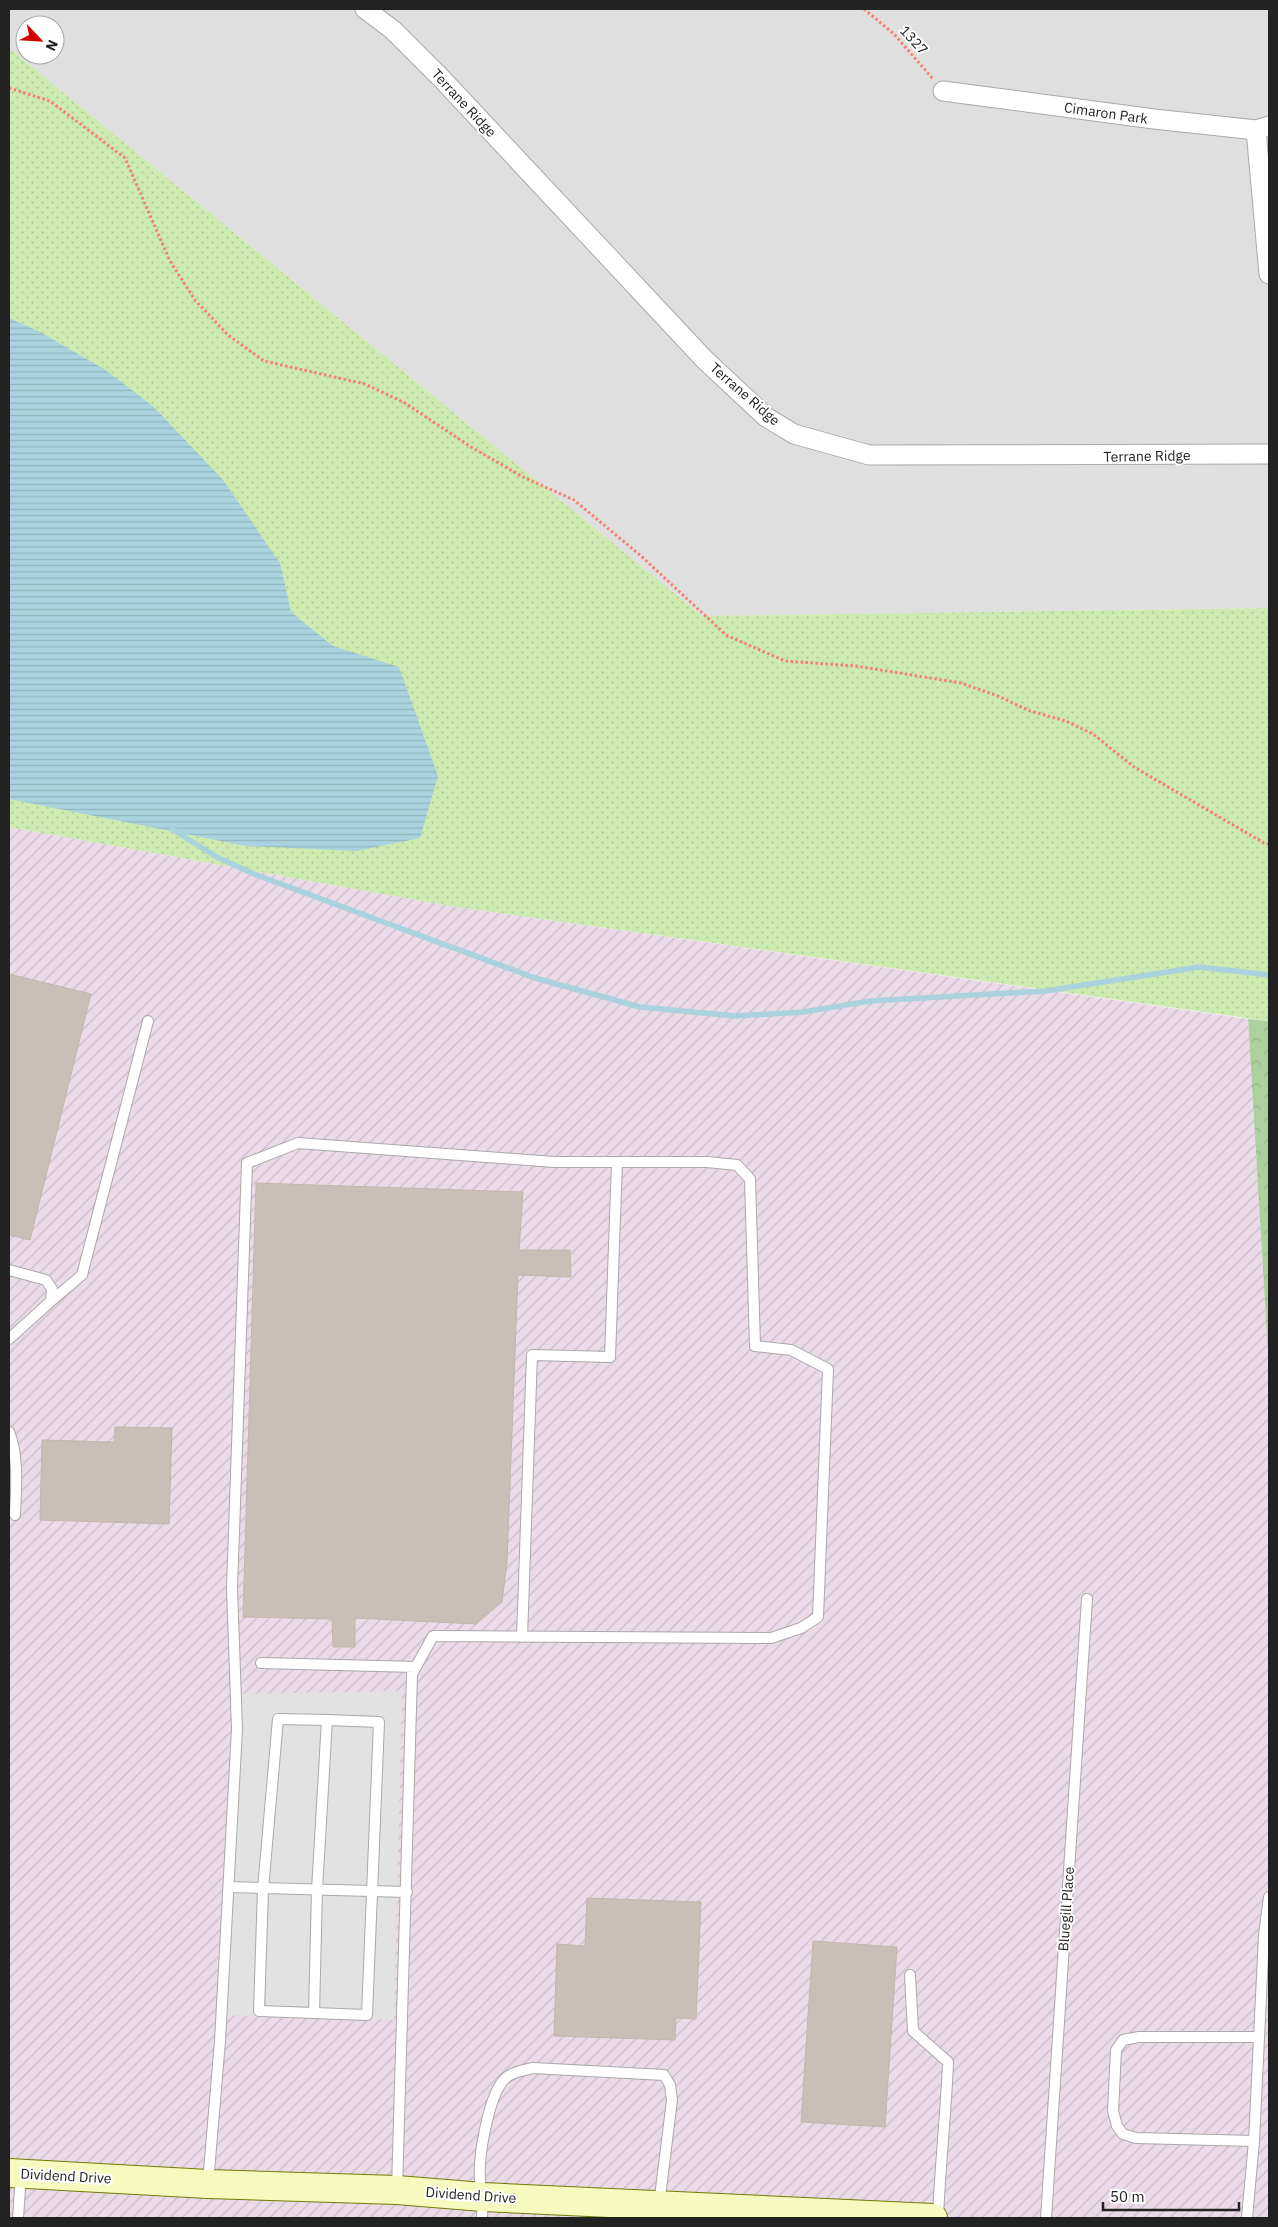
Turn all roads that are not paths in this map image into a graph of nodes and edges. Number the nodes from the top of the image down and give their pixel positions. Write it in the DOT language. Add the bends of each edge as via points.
graph roads {
  1 [pos="365,9"];
  2 [pos="943,91"];
  3 [pos="1262,128"];
  4 [pos="1269,274"];
  5 [pos="1269,454"];
  6 [pos="148,1021"];
  7 [pos="617,1162"];
  8 [pos="9,1270"];
  9 [pos="51,1301"];
  10 [pos="9,1339"];
  11 [pos="9,1432"];
  12 [pos="15,1516"];
  13 [pos="1087,1599"];
  14 [pos="522,1637"];
  15 [pos="261,1663"];
  16 [pos="416,1667"];
  17 [pos="327,1720"];
  18 [pos="229,1887"];
  19 [pos="264,1889"];
  20 [pos="317,1890"];
  21 [pos="373,1891"];
  22 [pos="407,1892"];
  23 [pos="1269,1897"];
  24 [pos="910,1975"];
  25 [pos="314,2013"];
  26 [pos="1259,2037"];
  27 [pos="1254,2141"];
  28 [pos="15,2174"];
  29 [pos="208,2184"];
  30 [pos="397,2190"];
  31 [pos="659,2206"];
  32 [pos="483,2208"];
  33 [pos="18,2218"];
  34 [pos="933,2218"];
  35 [pos="938,2218"];
  36 [pos="1046,2218"];
  37 [pos="1247,2218"];
  1 -- 5 [label="street, Terrane Ridge" via="393,30 441,78 704,359 766,417 794,434 869,456"];
  2 -- 3 [label="street, Cimaron Park" via="1154,119"];
  3 -- 4 [label="street"];
  6 -- 9 [label="lane" via="82,1275"];
  7 -- 14 [label="lane" via="610,1357 532,1355"];
  7 -- 14 [label="lane" via="737,1165 750,1179 755,1346 791,1350 828,1369 818,1616 801,1628 771,1638"];
  7 -- 18 [label="lane" via="554,1162 298,1143 247,1162 232,1588 238,1729"];
  8 -- 9 [label="lane" via="46,1280 52,1289"];
  9 -- 10 [label="lane"];
  11 -- 12 [label="lane" via="16,1485"];
  13 -- 36 [label="lane, Bluegill Place"];
  14 -- 16 [label="lane" via="433,1636"];
  15 -- 16 [label="lane"];
  16 -- 22 [label="lane" via="412,1674"];
  17 -- 19 [label="lane" via="278,1718"];
  17 -- 20 [label="lane"];
  17 -- 21 [label="lane" via="379,1722"];
  18 -- 19 [label="lane"];
  18 -- 29 [label="lane"];
  19 -- 20 [label="lane"];
  19 -- 25 [label="lane" via="259,2012"];
  20 -- 21 [label="lane"];
  20 -- 25 [label="lane"];
  21 -- 22 [label="lane"];
  21 -- 25 [label="lane" via="367,2015"];
  22 -- 30 [label="lane"];
  23 -- 26 [label="lane"];
  24 -- 35 [label="lane" via="913,2031 948,2062"];
  26 -- 27 [label="lane"];
  26 -- 27 [label="lane" via="1139,2037 1123,2040 1116,2050 1113,2102 1116,2126 1124,2134 1136,2138"];
  27 -- 37 [label="lane"];
  28 -- 29 [label="street, Dividend Drive"];
  28 -- 33 [label="lane"];
  29 -- 30 [label="street, Dividend Drive"];
  30 -- 32 [label="street, Dividend Drive"];
  31 -- 32 [label="street, Dividend Drive"];
  31 -- 32 [label="lane" via="672,2100 670,2085 664,2075 533,2068 502,2080 494,2097 484,2132 480,2179"];
  31 -- 34 [label="street, Dividend Drive"];
}
